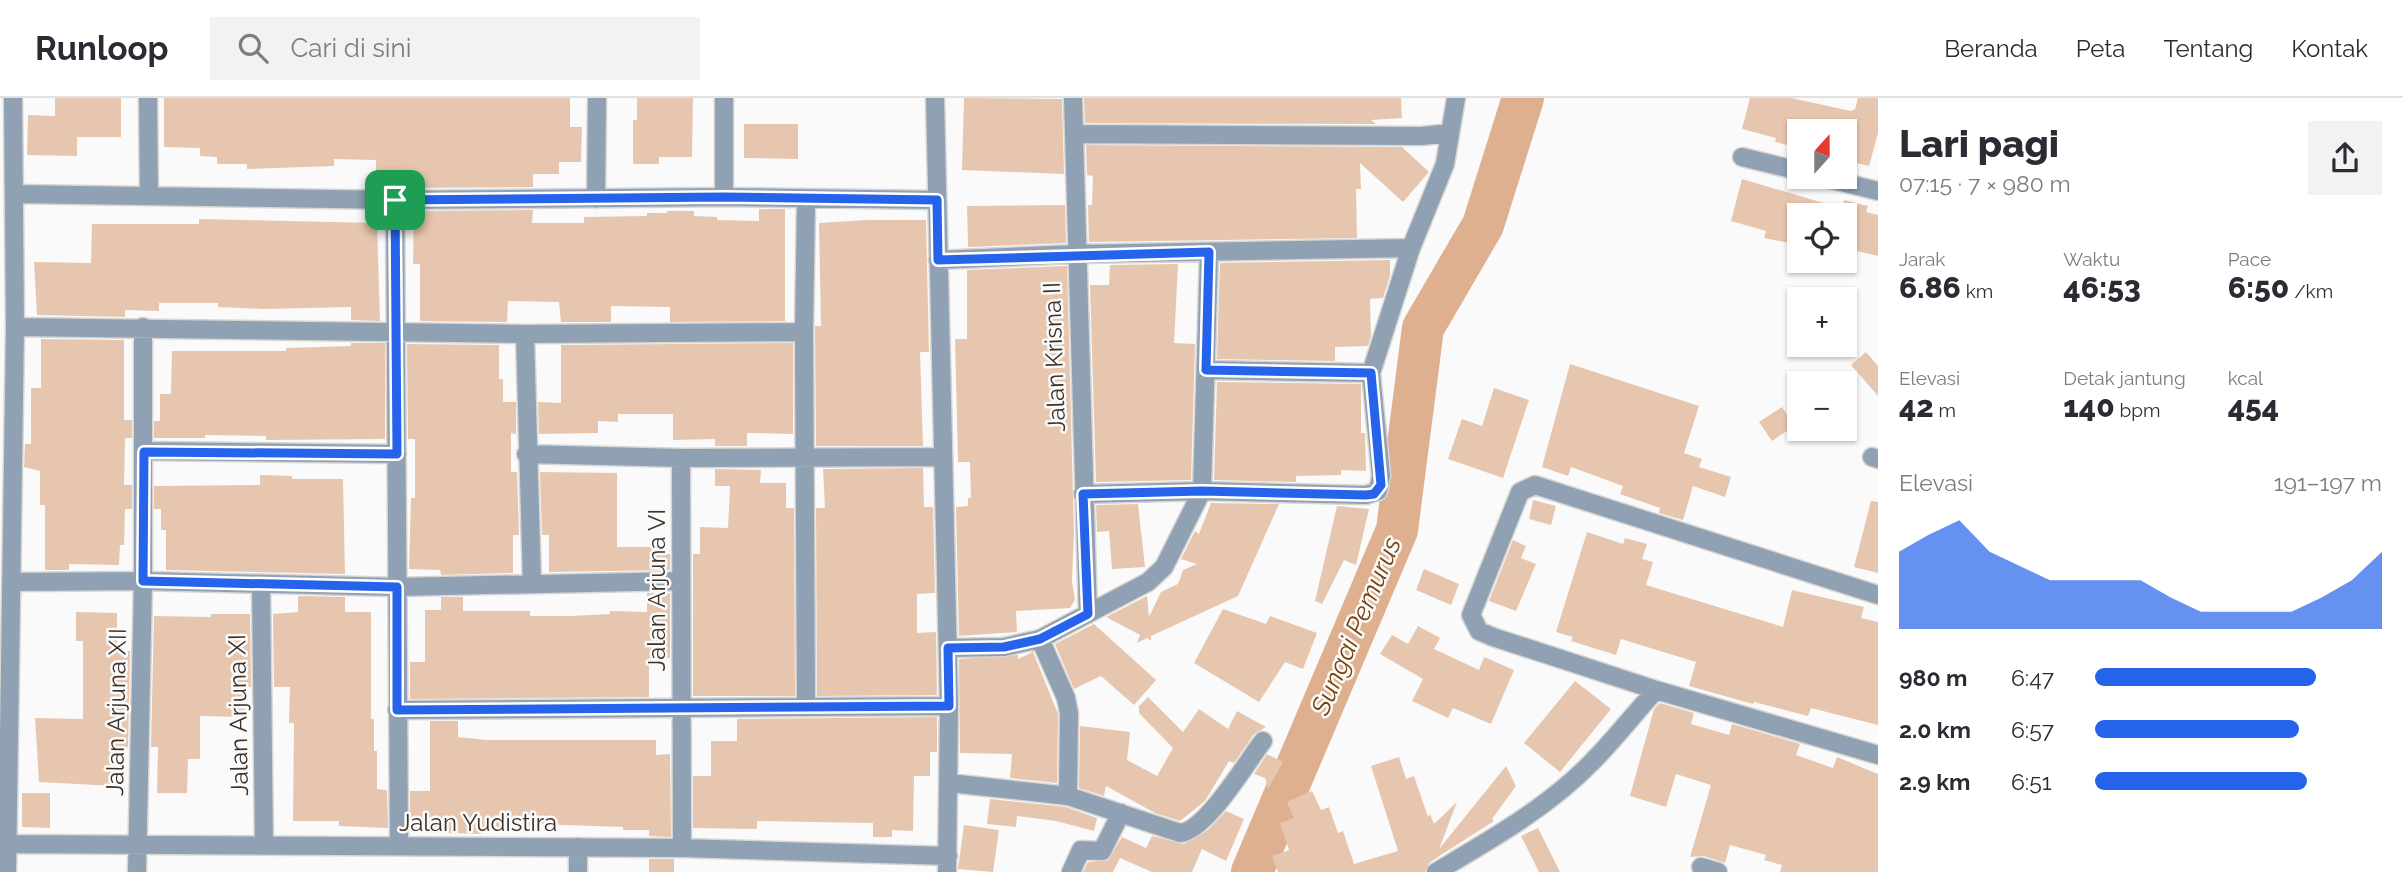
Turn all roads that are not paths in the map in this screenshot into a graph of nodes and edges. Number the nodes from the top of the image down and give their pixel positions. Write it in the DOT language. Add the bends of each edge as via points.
graph roads {
  1 [pos="13,98"];
  2 [pos="148,98"];
  3 [pos="597,98"];
  4 [pos="724,98"];
  5 [pos="935,98"];
  6 [pos="1073,98"];
  7 [pos="1456,98"];
  8 [pos="1449,133"];
  9 [pos="1074,134"];
  10 [pos="1742,157"];
  11 [pos="1787,168"];
  12 [pos="1857,186"];
  13 [pos="1878,191"];
  14 [pos="13,194"];
  15 [pos="149,196"];
  16 [pos="724,197"];
  17 [pos="596,199"];
  18 [pos="395,200"];
  19 [pos="806,200"];
  20 [pos="937,200"];
  21 [pos="1411,248"];
  22 [pos="1209,252"];
  23 [pos="1076,254"];
  24 [pos="938,260"];
  25 [pos="8,280"];
  26 [pos="15,327"];
  27 [pos="143,327"];
  28 [pos="397,332"];
  29 [pos="804,332"];
  30 [pos="525,334"];
  31 [pos="1206,370"];
  32 [pos="1371,373"];
  33 [pos="144,452"];
  34 [pos="397,454"];
  35 [pos="526,454"];
  36 [pos="806,457"];
  37 [pos="942,457"];
  38 [pos="681,458"];
  39 [pos="1202,491"];
  40 [pos="1083,494"];
  41 [pos="143,581"];
  42 [pos="680,581"];
  43 [pos="11,582"];
  44 [pos="261,584"];
  45 [pos="532,584"];
  46 [pos="397,587"];
  47 [pos="1878,595"];
  48 [pos="1088,614"];
  49 [pos="5,629"];
  50 [pos="1040,639"];
  51 [pos="948,648"];
  52 [pos="1656,690"];
  53 [pos="806,706"];
  54 [pos="949,706"];
  55 [pos="681,709"];
  56 [pos="397,710"];
  57 [pos="1262,741"];
  58 [pos="1878,755"];
  59 [pos="950,783"];
  60 [pos="1068,796"];
  61 [pos="1121,813"];
  62 [pos="8,844"];
  63 [pos="137,845"];
  64 [pos="264,846"];
  65 [pos="398,846"];
  66 [pos="578,847"];
  67 [pos="682,848"];
  68 [pos="947,864"];
  69 [pos="7,872"];
  70 [pos="136,872"];
  71 [pos="578,872"];
  72 [pos="1071,872"];
  73 [pos="1436,872"];
  1 -- 14 [label="street"];
  2 -- 15 [label="street"];
  3 -- 17 [label="street"];
  4 -- 16 [label="street"];
  5 -- 20 [label="street"];
  6 -- 9 [label="street, Jalan Krisna II"];
  7 -- 8 [label="street"];
  8 -- 9 [label="street"];
  8 -- 21 [label="street" via="1445,164"];
  9 -- 23 [label="street, Jalan Krisna II"];
  10 -- 11 [label="street"];
  12 -- 13 [label="street"];
  14 -- 15 [label="street"];
  14 -- 25 [label="street"];
  15 -- 18 [label="street"];
  16 -- 17 [label="street"];
  16 -- 19 [label="street"];
  17 -- 18 [label="street"];
  18 -- 28 [label="street"];
  19 -- 20 [label="street"];
  19 -- 29 [label="street"];
  20 -- 24 [label="street"];
  21 -- 22 [label="street"];
  21 -- 32 [label="street"];
  22 -- 23 [label="street"];
  22 -- 31 [label="street"];
  23 -- 24 [label="street"];
  23 -- 40 [label="street, Jalan Krisna II"];
  24 -- 37 [label="street"];
  25 -- 26 [label="street"];
  26 -- 27 [label="street"];
  26 -- 43 [label="street"];
  27 -- 28 [label="street"];
  27 -- 33 [label="street, Jalan Arjuna XII"];
  28 -- 30 [label="street"];
  28 -- 34 [label="street"];
  29 -- 30 [label="street"];
  29 -- 36 [label="street"];
  30 -- 35 [label="street"];
  31 -- 32 [label="street"];
  31 -- 39 [label="street"];
  32 -- 39 [label="street" via="1381,485 1374,494"];
  33 -- 34 [label="street"];
  33 -- 41 [label="street, Jalan Arjuna XII"];
  34 -- 46 [label="street"];
  35 -- 38 [label="street"];
  35 -- 45 [label="street"];
  36 -- 37 [label="street"];
  36 -- 38 [label="street"];
  36 -- 53 [label="street"];
  37 -- 51 [label="street"];
  38 -- 42 [label="street, Jalan Arjuna VI"];
  39 -- 40 [label="street"];
  39 -- 48 [label="street" via="1157,576"];
  40 -- 48 [label="street, Jalan Krisna II"];
  41 -- 43 [label="street"];
  41 -- 44 [label="street"];
  41 -- 63 [label="street, Jalan Arjuna XII"];
  42 -- 45 [label="street"];
  42 -- 55 [label="street, Jalan Arjuna VI"];
  43 -- 49 [label="street"];
  44 -- 46 [label="street"];
  44 -- 64 [label="street, Jalan Arjuna XI"];
  45 -- 46 [label="street"];
  46 -- 56 [label="street"];
  47 -- 52 [label="street" via="1527,487 1520,492 1477,596 1473,625 1493,637"];
  48 -- 50 [label="street"];
  49 -- 62 [label="street"];
  50 -- 51 [label="street" via="1004,647"];
  50 -- 60 [label="street" via="1069,713"];
  51 -- 54 [label="street"];
  52 -- 58 [label="street"];
  52 -- 73 [label="street" via="1592,763 1560,791"];
  53 -- 54 [label="street"];
  53 -- 55 [label="street"];
  54 -- 59 [label="street"];
  55 -- 56 [label="street"];
  55 -- 67 [label="street, Jalan Arjuna VI"];
  56 -- 65 [label="street"];
  57 -- 61 [label="street" via="1208,814 1188,832"];
  59 -- 60 [label="street"];
  59 -- 68 [label="street"];
  60 -- 61 [label="street"];
  61 -- 72 [label="street" via="1102,851 1081,850"];
  62 -- 63 [label="street, Jalan Yudistira"];
  62 -- 69 [label="street"];
  63 -- 64 [label="street, Jalan Yudistira"];
  63 -- 70 [label="street, Jalan Arjuna XII"];
  64 -- 65 [label="street, Jalan Yudistira"];
  65 -- 66 [label="street, Jalan Yudistira"];
  66 -- 67 [label="street, Jalan Yudistira"];
  66 -- 71 [label="street"];
  67 -- 68 [label="street, Jalan Yudistira"];
}
